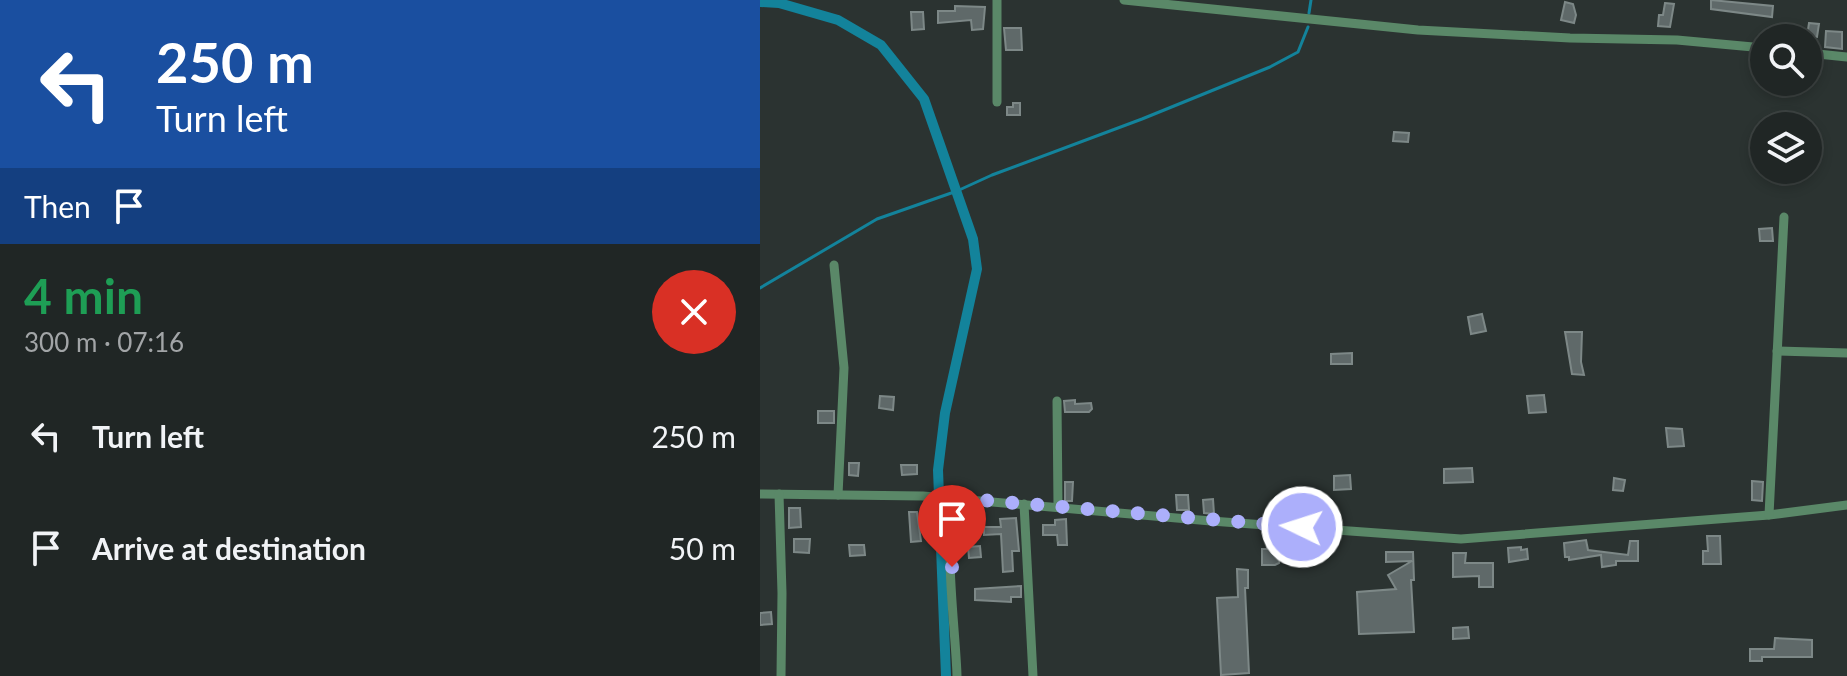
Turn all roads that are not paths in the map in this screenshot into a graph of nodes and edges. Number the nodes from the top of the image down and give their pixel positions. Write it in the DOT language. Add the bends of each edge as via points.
graph roads {
  1 [pos="997,0"];
  2 [pos="1124,0"];
  3 [pos="1750,47"];
  4 [pos="1822,54"];
  5 [pos="1847,57"];
  6 [pos="997,102"];
  7 [pos="1784,217"];
  8 [pos="834,265"];
  9 [pos="1777,351"];
  10 [pos="1847,353"];
  11 [pos="1057,401"];
  12 [pos="760,494"];
  13 [pos="779,494"];
  14 [pos="838,495"];
  15 [pos="954,498"];
  16 [pos="1024,504"];
  17 [pos="1847,505"];
  18 [pos="1058,506"];
  19 [pos="1769,515"];
  20 [pos="781,676"];
  21 [pos="957,676"];
  22 [pos="1033,676"];
  1 -- 6 [label="street"];
  2 -- 3 [label="street" via="1418,30"];
  4 -- 5 [label="street"];
  7 -- 9 [label="street"];
  8 -- 14 [label="street" via="844,368"];
  9 -- 10 [label="street"];
  9 -- 19 [label="street"];
  11 -- 18 [label="street"];
  12 -- 13 [label="street"];
  13 -- 14 [label="street"];
  13 -- 20 [label="street"];
  14 -- 15 [label="street"];
  15 -- 16 [label="street"];
  15 -- 21 [label="street"];
  16 -- 18 [label="street"];
  16 -- 22 [label="street"];
  17 -- 19 [label="street"];
  18 -- 19 [label="street" via="1461,539"];
}
